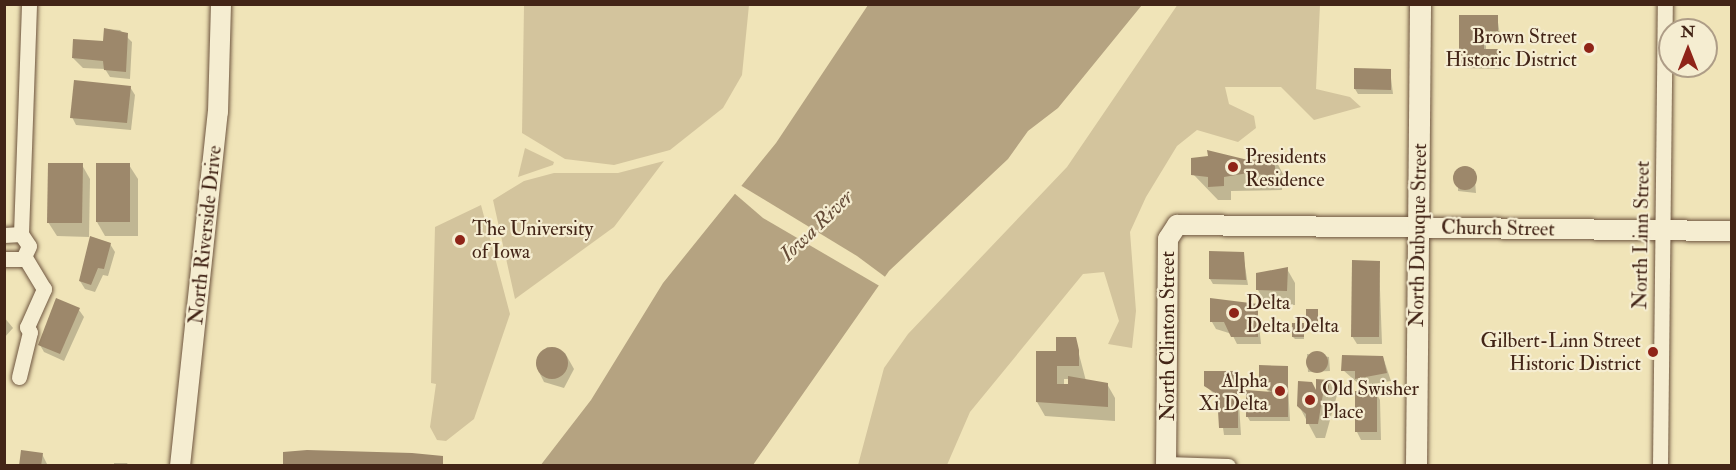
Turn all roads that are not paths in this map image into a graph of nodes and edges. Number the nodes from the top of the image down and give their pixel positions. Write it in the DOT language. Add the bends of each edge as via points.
graph roads {
  1 [pos="29,4"];
  2 [pos="221,4"];
  3 [pos="1420,4"];
  4 [pos="1665,4"];
  5 [pos="1193,223"];
  6 [pos="1418,227"];
  7 [pos="1661,230"];
  8 [pos="1731,231"];
  9 [pos="21,234"];
  10 [pos="4,235"];
  11 [pos="25,257"];
  12 [pos="4,259"];
  13 [pos="19,377"];
  14 [pos="180,465"];
  15 [pos="1166,465"];
  16 [pos="1228,465"];
  17 [pos="1416,465"];
  18 [pos="1660,465"];
  1 -- 9 [label="street"];
  2 -- 14 [label="street, North Riverside Drive" via="220,89"];
  3 -- 6 [label="main road, North Dubuque Street"];
  4 -- 7 [label="street, North Linn Street"];
  5 -- 6 [label="street, Church Street"];
  5 -- 15 [label="street, North Clinton Street" via="1177,225 1168,239"];
  6 -- 7 [label="street, Church Street"];
  6 -- 17 [label="main road, North Dubuque Street"];
  7 -- 8 [label="street, Church Street"];
  7 -- 18 [label="street, North Linn Street"];
  9 -- 10 [label="street"];
  9 -- 11 [label="street" via="29,246"];
  11 -- 12 [label="street"];
  11 -- 13 [label="street" via="44,289 27,327 30,332"];
  15 -- 16 [label="street"];
}
